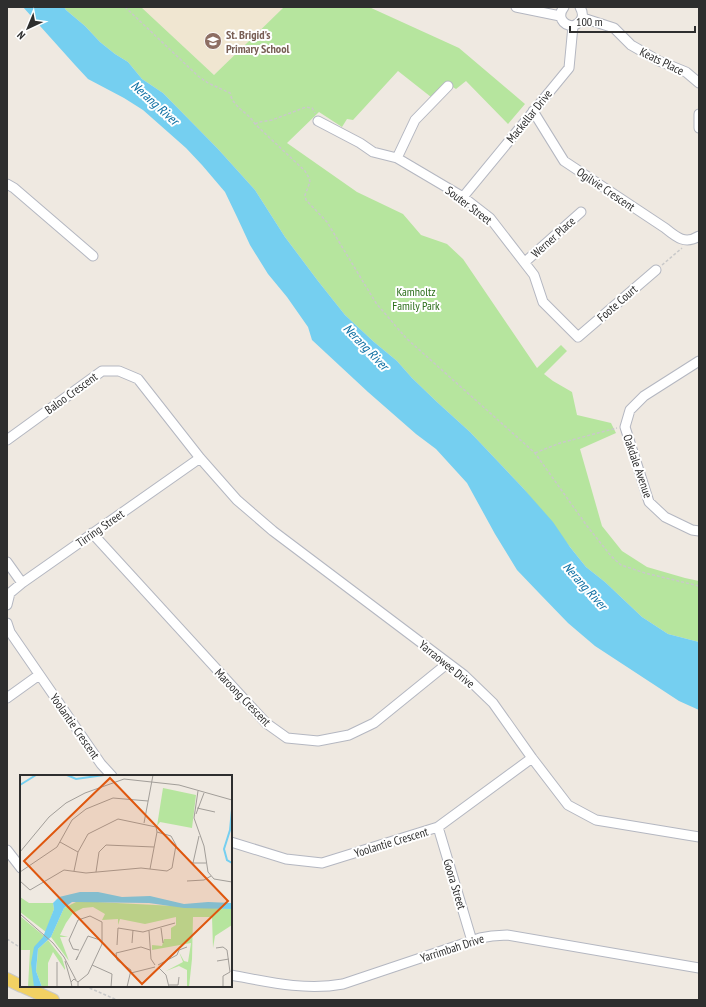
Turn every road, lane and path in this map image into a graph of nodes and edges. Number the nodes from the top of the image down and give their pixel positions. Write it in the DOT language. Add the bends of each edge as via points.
graph roads {
  1 [pos="125,7"];
  2 [pos="516,7"];
  3 [pos="580,7"];
  4 [pos="562,11"];
  5 [pos="583,18"];
  6 [pos="573,26"];
  7 [pos="699,83"];
  8 [pos="448,86"];
  9 [pos="533,111"];
  10 [pos="699,114"];
  11 [pos="318,121"];
  12 [pos="255,124"];
  13 [pos="699,127"];
  14 [pos="397,158"];
  15 [pos="7,184"];
  16 [pos="463,197"];
  17 [pos="581,212"];
  18 [pos="699,236"];
  19 [pos="684,240"];
  20 [pos="93,256"];
  21 [pos="524,262"];
  22 [pos="656,270"];
  23 [pos="578,337"];
  24 [pos="699,361"];
  25 [pos="625,427"];
  26 [pos="7,440"];
  27 [pos="535,453"];
  28 [pos="200,458"];
  29 [pos="699,531"];
  30 [pos="92,533"];
  31 [pos="7,562"];
  32 [pos="22,583"];
  33 [pos="699,586"];
  34 [pos="7,604"];
  35 [pos="7,623"];
  36 [pos="448,663"];
  37 [pos="39,675"];
  38 [pos="7,698"];
  39 [pos="532,758"];
  40 [pos="111,775"];
  41 [pos="438,827"];
  42 [pos="699,837"];
  43 [pos="232,842"];
  44 [pos="7,850"];
  45 [pos="20,867"];
  46 [pos="7,939"];
  47 [pos="472,941"];
  48 [pos="20,947"];
  49 [pos="699,968"];
  50 [pos="232,974"];
  51 [pos="7,979"];
  52 [pos="20,986"];
  53 [pos="23,987"];
  54 [pos="87,987"];
  55 [pos="53,1000"];
  56 [pos="117,1000"];
  1 -- 12 [label="path" via="198,76 230,93 233,101"];
  2 -- 4 [label="street"];
  3 -- 5 [label="street"];
  4 -- 6 [label="street" via="562,20"];
  5 -- 6 [label="street" via="580,23"];
  5 -- 7 [label="street, Keats Place" via="614,28 631,45 686,72"];
  6 -- 9 [label="street, Mackellar Drive" via="569,68"];
  8 -- 14 [label="street" via="415,120"];
  9 -- 16 [label="street, Mackellar Drive"];
  9 -- 19 [label="street, Ogilvie Crescent" via="564,161"];
  10 -- 13 [label="street"];
  11 -- 12 [label="path" via="312,108 306,107"];
  11 -- 14 [label="street, Souter Street" via="373,152"];
  12 -- 27 [label="path" via="305,171 310,182 305,195 306,200 327,222 376,303 406,338"];
  14 -- 16 [label="street, Souter Street"];
  15 -- 20 [label="street"];
  16 -- 21 [label="street, Souter Street" via="490,218"];
  17 -- 21 [label="street, Werner Place"];
  18 -- 19 [label="street" via="693,240"];
  19 -- 22 [label="path" via="682,249"];
  21 -- 23 [label="street, Souter Street" via="534,275 544,302"];
  22 -- 23 [label="street, Foote Court"];
  24 -- 25 [label="street, Oakdale Avenue" via="644,396 630,410"];
  25 -- 27 [label="path" via="567,441"];
  25 -- 29 [label="street, Oakdale Avenue" via="649,502 665,517"];
  26 -- 28 [label="street, Baloo Crescent" via="102,371 119,371 138,380"];
  27 -- 33 [label="path" via="587,526 621,565"];
  28 -- 30 [label="street, Tirring Street"];
  28 -- 36 [label="street, Yarraowee Drive" via="237,500 273,531"];
  30 -- 32 [label="street, Tirring Street"];
  30 -- 36 [label="street, Maroong Crescent" via="266,723 287,738 318,741 349,735 374,723"];
  31 -- 32 [label="street"];
  32 -- 34 [label="street, Tirring Street" via="10,593"];
  35 -- 37 [label="street" via="10,632"];
  36 -- 39 [label="street, Yarraowee Drive" via="493,703"];
  37 -- 38 [label="street"];
  37 -- 40 [label="street, Yoolantie Crescent"];
  39 -- 41 [label="street, Yoolantie Crescent"];
  39 -- 42 [label="street, Yarraowee Drive" via="568,805 596,820"];
  41 -- 43 [label="street, Yoolantie Crescent" via="322,863 286,859"];
  41 -- 47 [label="street, Goora Street"];
  44 -- 45 [label="street"];
  46 -- 48 [label="path"];
  47 -- 49 [label="street, Yarrimbah Drive" via="507,935"];
  47 -- 50 [label="street, Yarrimbah Drive" via="344,984 290,985"];
  51 -- 52 [label="main road"];
  53 -- 55 [label="main road"];
  54 -- 56 [label="path"];
}
